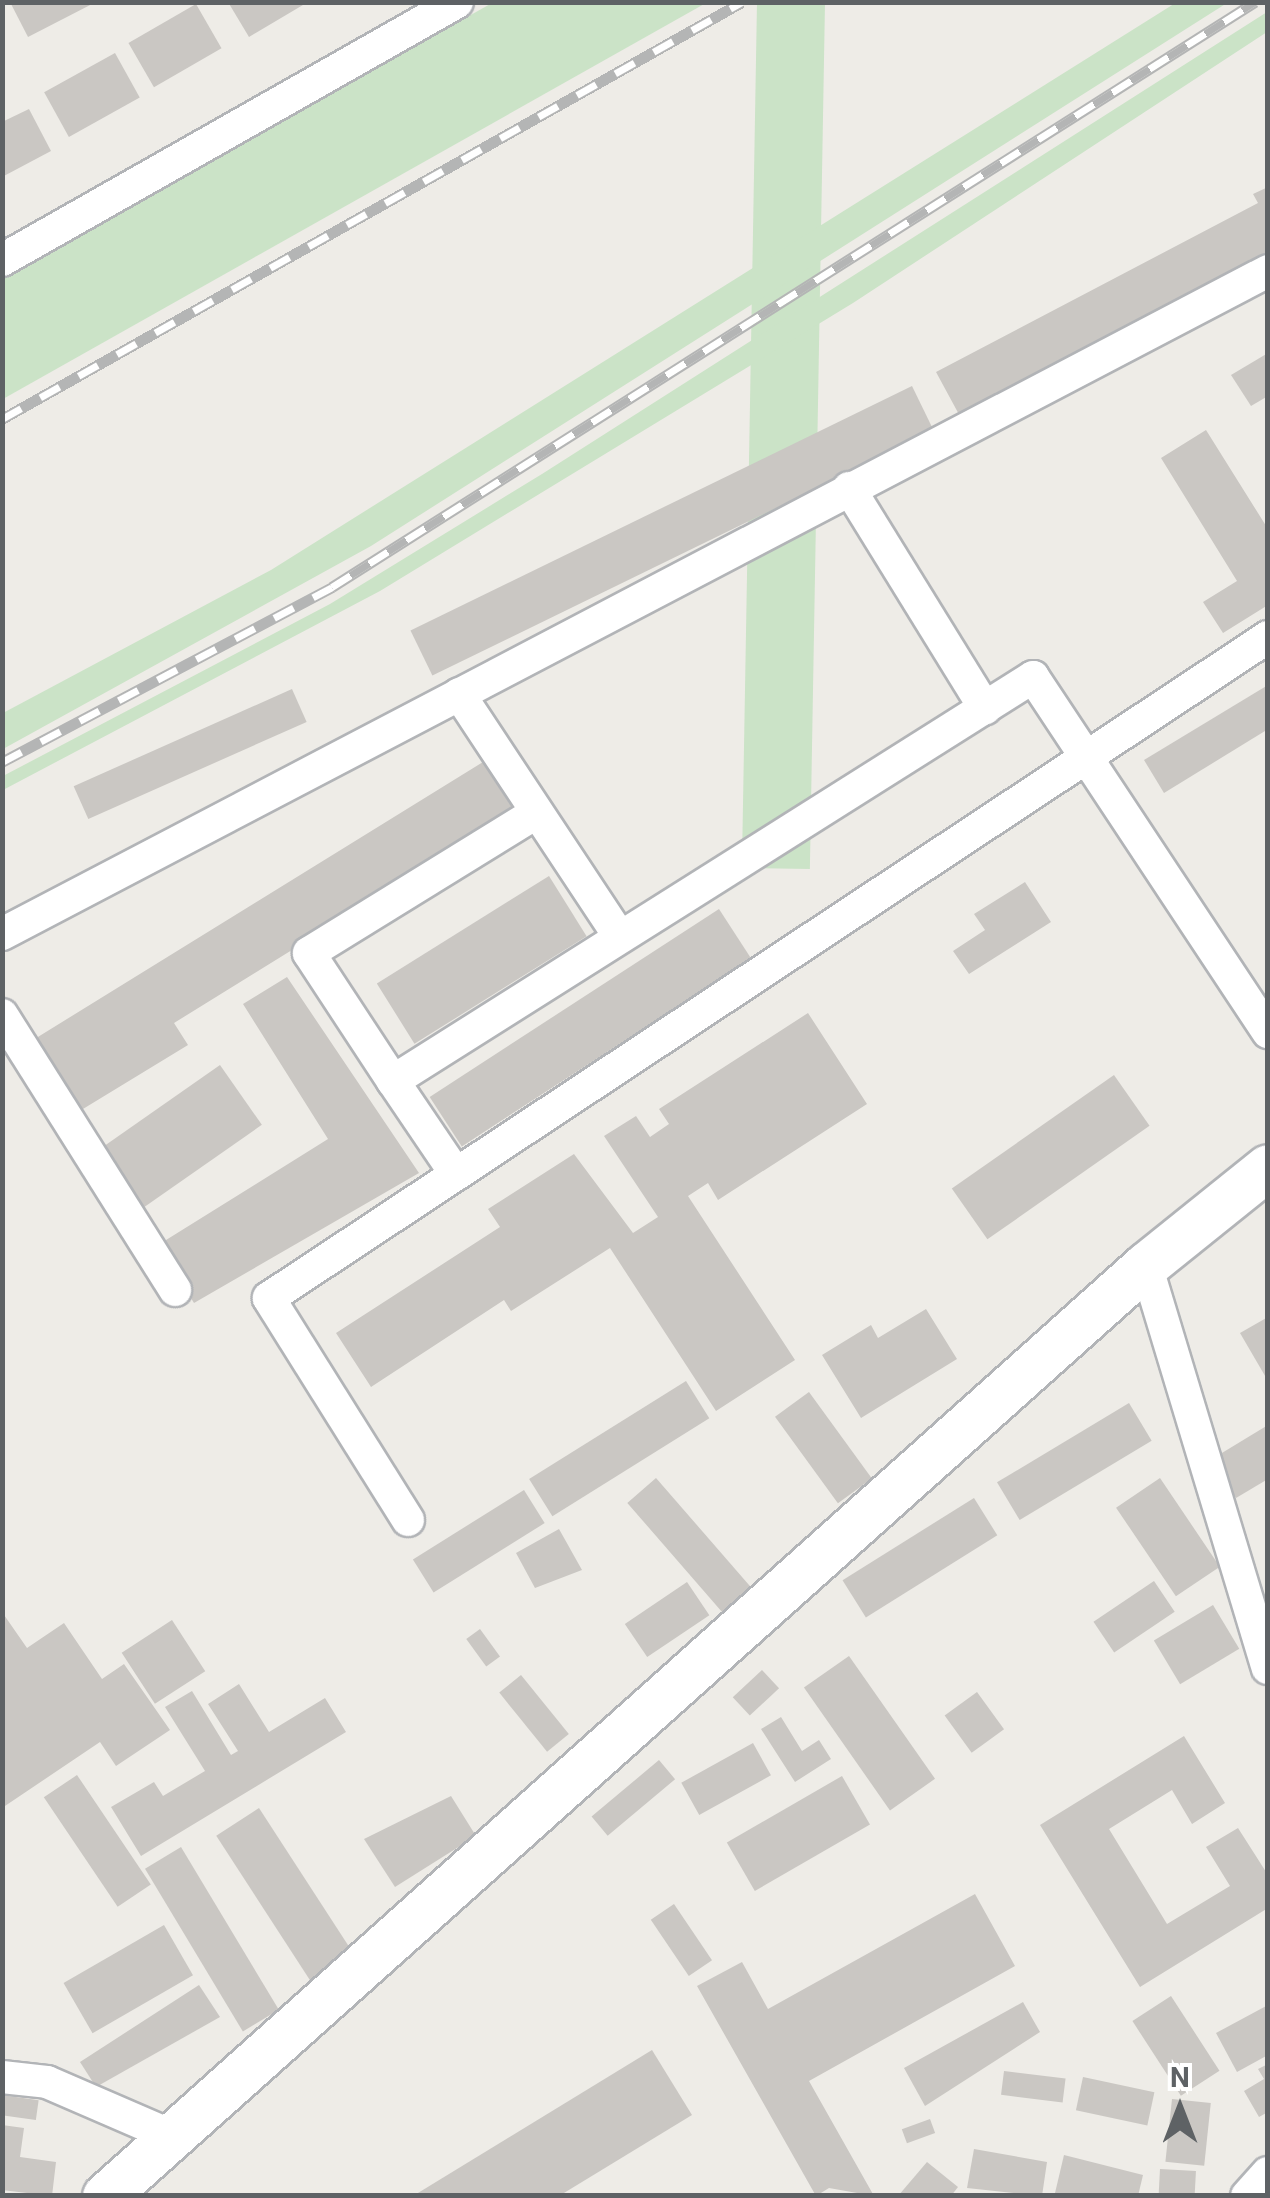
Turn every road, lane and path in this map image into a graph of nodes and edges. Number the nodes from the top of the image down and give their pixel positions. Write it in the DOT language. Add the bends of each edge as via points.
graph roads {
  1 [pos="457,2"];
  2 [pos="2,260"];
  3 [pos="1268,272"];
  4 [pos="850,488"];
  5 [pos="1268,637"];
  6 [pos="459,694"];
  7 [pos="984,708"];
  8 [pos="1087,760"];
  9 [pos="536,813"];
  10 [pos="2,934"];
  11 [pos="620,938"];
  12 [pos="2,1015"];
  13 [pos="1268,1032"];
  14 [pos="393,1080"];
  15 [pos="1268,1167"];
  16 [pos="456,1174"];
  17 [pos="1146,1264"];
  18 [pos="175,1290"];
  19 [pos="408,1520"];
  20 [pos="1268,1668"];
  21 [pos="2,2077"];
  22 [pos="172,2136"];
  23 [pos="1268,2172"];
  24 [pos="105,2196"];
  25 [pos="1247,2196"];
  1 -- 2 [label="street"];
  3 -- 4 [label="street"];
  4 -- 6 [label="street"];
  4 -- 7 [label="street"];
  5 -- 8 [label="street"];
  6 -- 9 [label="street"];
  6 -- 10 [label="street"];
  7 -- 8 [label="street" via="1033,677"];
  7 -- 11 [label="street"];
  8 -- 13 [label="street"];
  8 -- 16 [label="street"];
  9 -- 11 [label="street"];
  9 -- 14 [label="street" via="309,953"];
  11 -- 14 [label="street"];
  12 -- 18 [label="street"];
  14 -- 16 [label="street"];
  15 -- 17 [label="main road"];
  16 -- 19 [label="street" via="269,1298"];
  17 -- 20 [label="street"];
  17 -- 22 [label="main road"];
  21 -- 22 [label="street" via="47,2082"];
  22 -- 24 [label="main road"];
  23 -- 25 [label="street"];
}
